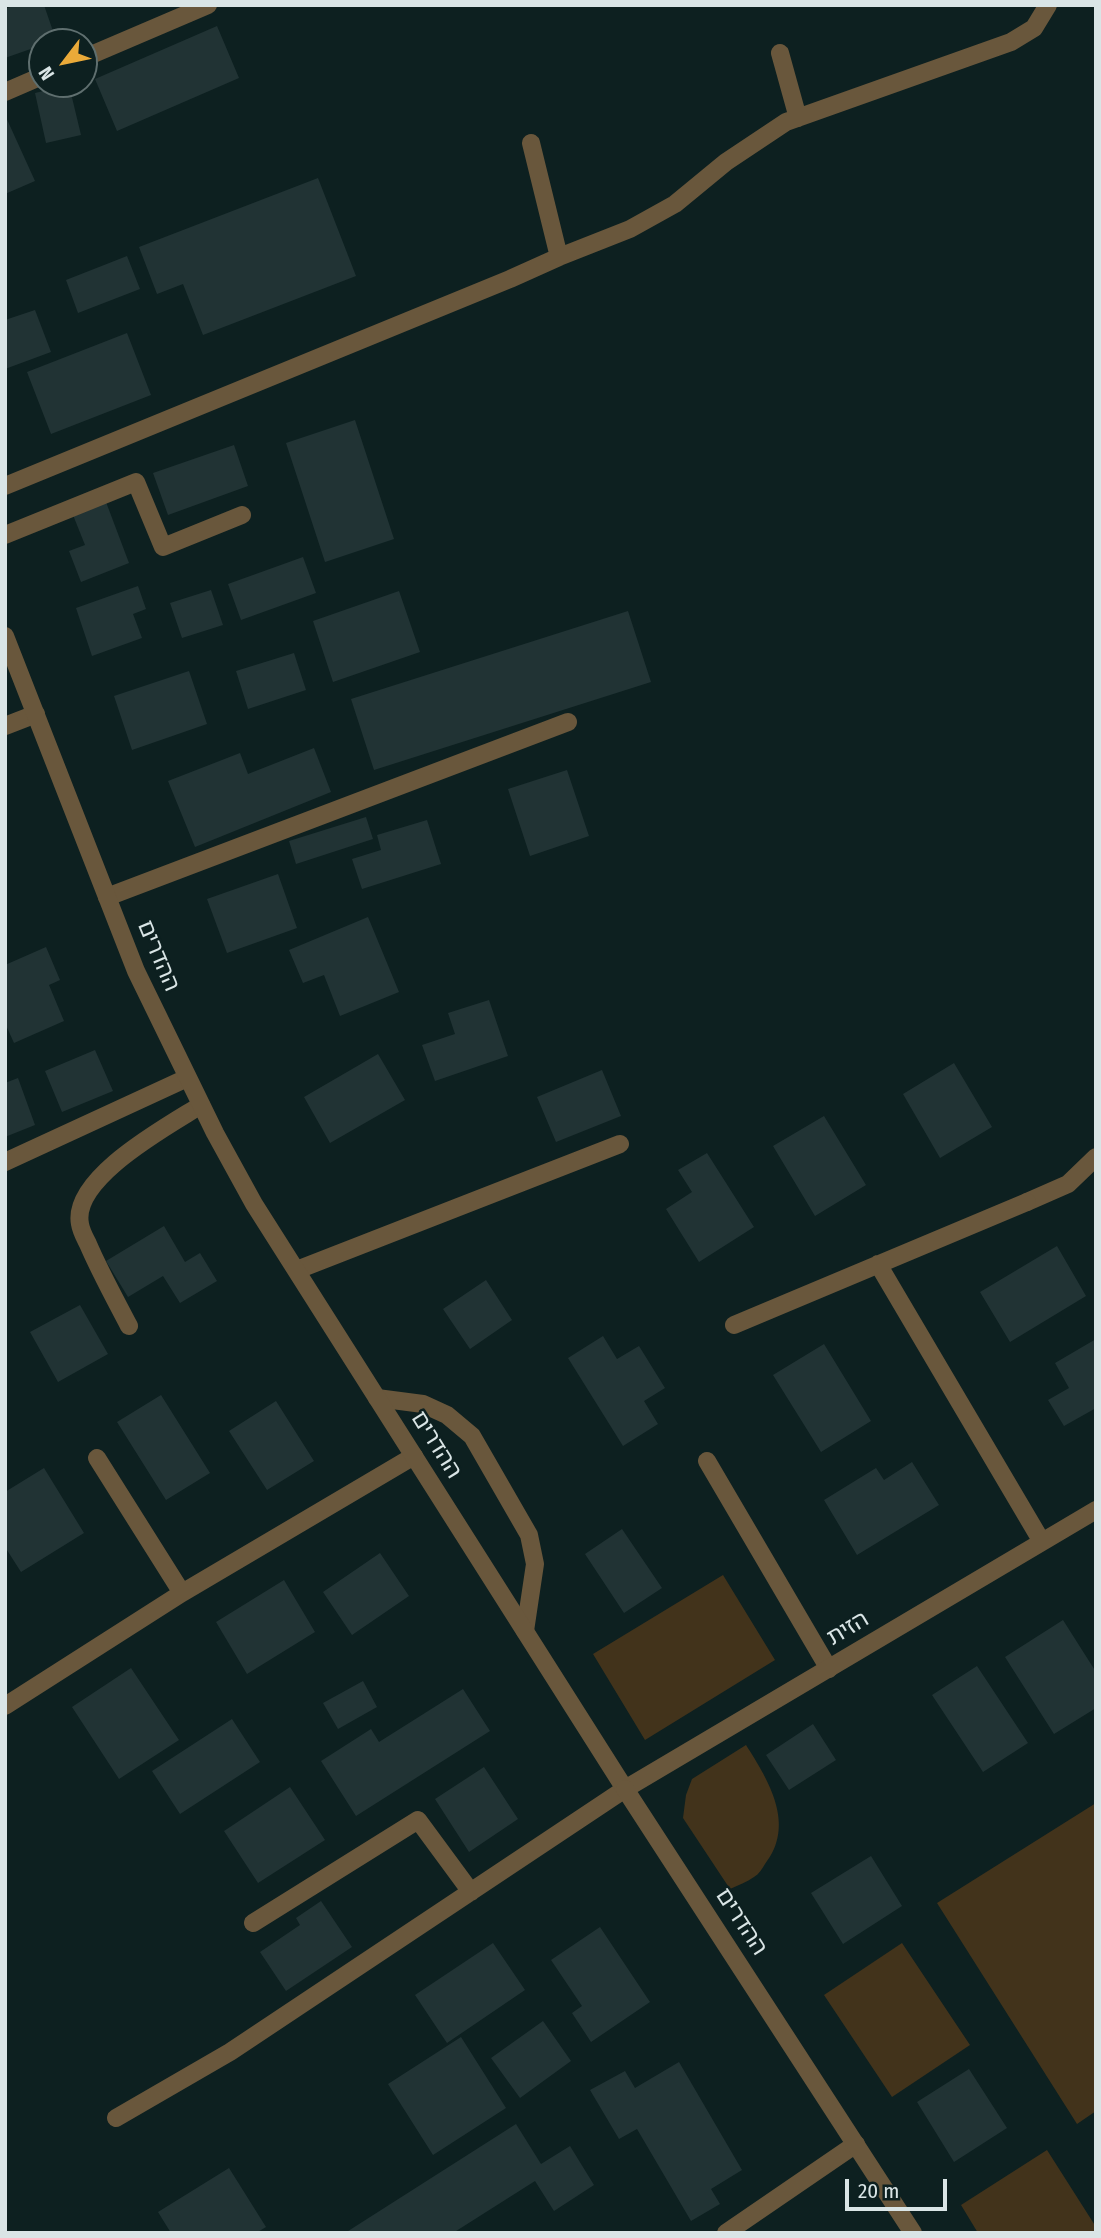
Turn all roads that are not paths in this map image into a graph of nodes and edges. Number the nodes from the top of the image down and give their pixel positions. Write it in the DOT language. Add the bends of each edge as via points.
graph roads {
  1 [pos="208,5"];
  2 [pos="1048,5"];
  3 [pos="98,52"];
  4 [pos="780,53"];
  5 [pos="28,82"];
  6 [pos="5,92"];
  7 [pos="797,118"];
  8 [pos="531,143"];
  9 [pos="559,257"];
  10 [pos="5,486"];
  11 [pos="242,515"];
  12 [pos="5,535"];
  13 [pos="5,636"];
  14 [pos="36,714"];
  15 [pos="568,722"];
  16 [pos="5,726"];
  17 [pos="107,897"];
  18 [pos="187,1078"];
  19 [pos="201,1105"];
  20 [pos="620,1144"];
  21 [pos="1096,1157"];
  22 [pos="5,1162"];
  23 [pos="878,1264"];
  24 [pos="297,1270"];
  25 [pos="734,1325"];
  26 [pos="129,1326"];
  27 [pos="377,1398"];
  28 [pos="414,1456"];
  29 [pos="97,1458"];
  30 [pos="706,1461"];
  31 [pos="1096,1510"];
  32 [pos="1042,1542"];
  33 [pos="182,1593"];
  34 [pos="525,1631"];
  35 [pos="829,1669"];
  36 [pos="5,1706"];
  37 [pos="625,1789"];
  38 [pos="471,1892"];
  39 [pos="253,1923"];
  40 [pos="116,2118"];
  41 [pos="856,2144"];
  42 [pos="726,2233"];
  43 [pos="913,2233"];
  1 -- 3 [label="street"];
  2 -- 7 [label="street" via="1034,28 1011,42"];
  4 -- 7 [label="street"];
  5 -- 6 [label="street"];
  7 -- 9 [label="street" via="726,162 675,204 630,229"];
  8 -- 9 [label="street"];
  9 -- 10 [label="street"];
  11 -- 12 [label="street" via="163,547 136,482"];
  13 -- 14 [label="street, ההדרים"];
  14 -- 16 [label="street"];
  14 -- 17 [label="street, ההדרים"];
  15 -- 17 [label="street"];
  17 -- 18 [label="street, ההדרים" via="135,971"];
  18 -- 19 [label="street, ההדרים"];
  18 -- 22 [label="street"];
  19 -- 24 [label="street, ההדרים" via="254,1204"];
  19 -- 26 [label="street" via="141,1143 100,1175 85,1195 79,1223"];
  20 -- 24 [label="street"];
  21 -- 23 [label="street" via="1068,1184"];
  23 -- 25 [label="street"];
  23 -- 32 [label="street"];
  24 -- 27 [label="street, ההדרים"];
  27 -- 28 [label="street, ההדרים"];
  27 -- 34 [label="street" via="423,1404 472,1436 529,1535 535,1564"];
  28 -- 33 [label="street"];
  28 -- 34 [label="street, ההדרים"];
  29 -- 33 [label="street"];
  30 -- 35 [label="street"];
  31 -- 32 [label="street, הזית"];
  32 -- 35 [label="street, הזית"];
  33 -- 36 [label="street"];
  34 -- 37 [label="street, ההדרים"];
  35 -- 37 [label="street, הזית"];
  37 -- 38 [label="street, הזית"];
  37 -- 41 [label="street, ההדרים"];
  38 -- 39 [label="street" via="418,1820"];
  38 -- 40 [label="street, הזית" via="230,2052"];
  41 -- 42 [label="street"];
  41 -- 43 [label="street, ההדרים"];
}
